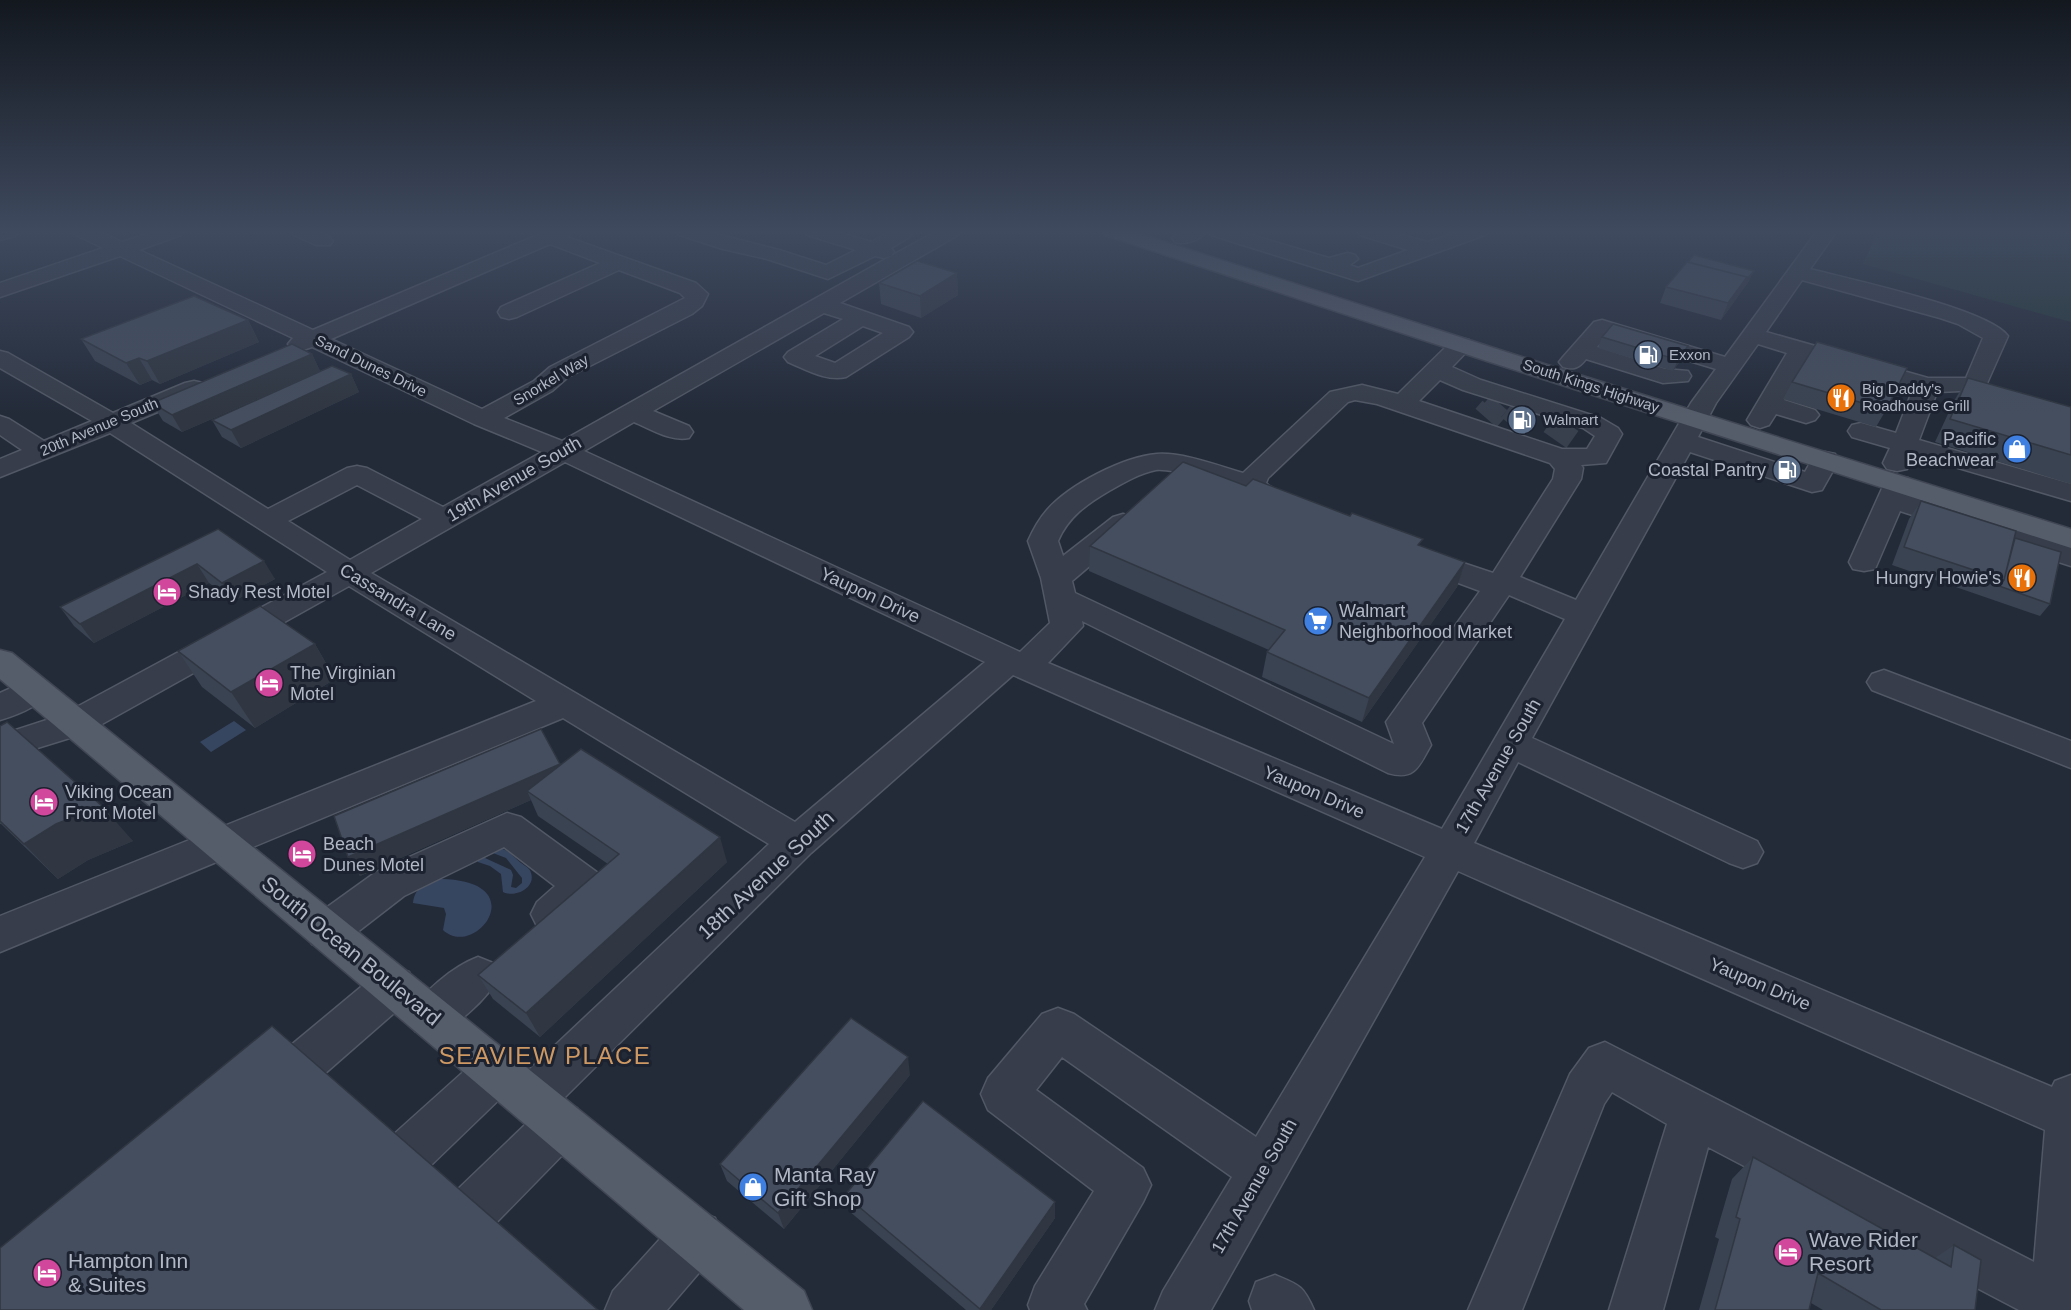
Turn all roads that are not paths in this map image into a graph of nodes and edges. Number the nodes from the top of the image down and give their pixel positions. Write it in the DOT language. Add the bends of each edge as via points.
graph roads {
  1 [pos="215,292"];
  2 [pos="419,292"];
  3 [pos="553,292"];
  4 [pos="694,292"];
  5 [pos="842,292"];
  6 [pos="1299,292"];
  7 [pos="1352,292"];
  8 [pos="1785,292"];
  9 [pos="1870,292"];
  10 [pos="821,304"];
  11 [pos="509,312"];
  12 [pos="861,318"];
  13 [pos="1754,336"];
  14 [pos="313,338"];
  15 [pos="1461,345"];
  16 [pos="1801,350"];
  17 [pos="281,352"];
  18 [pos="1696,355"];
  19 [pos="1576,356"];
  20 [pos="0,358"];
  21 [pos="1652,363"];
  22 [pos="1731,366"];
  23 [pos="1436,369"];
  24 [pos="1679,376"];
  25 [pos="217,378"];
  26 [pos="13,379"];
  27 [pos="1472,385"];
  28 [pos="1927,385"];
  29 [pos="1402,404"];
  30 [pos="633,412"];
  31 [pos="1765,412"];
  32 [pos="1700,413"];
  33 [pos="1505,415"];
  34 [pos="1806,415"];
  35 [pos="1440,417"];
  36 [pos="483,419"];
  37 [pos="111,422"];
  38 [pos="0,424"];
  39 [pos="1861,431"];
  40 [pos="680,432"];
  41 [pos="1560,438"];
  42 [pos="42,451"];
  43 [pos="563,451"];
  44 [pos="1825,460"];
  45 [pos="1190,468"];
  46 [pos="0,469"];
  47 [pos="1898,472"];
  48 [pos="1251,484"];
  49 [pos="2071,493"];
  50 [pos="1304,511"];
  51 [pos="2071,516"];
  52 [pos="444,519"];
  53 [pos="267,521"];
  54 [pos="2034,536"];
  55 [pos="2071,539"];
  56 [pos="1395,548"];
  57 [pos="2071,557"];
  58 [pos="1864,562"];
  59 [pos="349,573"];
  60 [pos="1501,584"];
  61 [pos="1058,588"];
  62 [pos="1585,615"];
  63 [pos="1016,663"];
  64 [pos="3,667"];
  65 [pos="1884,682"];
  66 [pos="33,690"];
  67 [pos="566,703"];
  68 [pos="0,708"];
  69 [pos="74,724"];
  70 [pos="1511,743"];
  71 [pos="0,751"];
  72 [pos="2071,755"];
  73 [pos="797,842"];
  74 [pos="222,845"];
  75 [pos="1450,850"];
  76 [pos="1743,852"];
  77 [pos="327,932"];
  78 [pos="0,934"];
  79 [pos="528,934"];
  80 [pos="478,976"];
  81 [pos="394,986"];
  82 [pos="431,1017"];
  83 [pos="306,1060"];
  84 [pos="529,1098"];
  85 [pos="2071,1111"];
  86 [pos="1694,1114"];
  87 [pos="410,1152"];
  88 [pos="1263,1170"];
  89 [pos="475,1208"];
  90 [pos="697,1236"];
  91 [pos="761,1302"];
  92 [pos="2058,1306"];
  93 [pos="632,1310"];
  94 [pos="1060,1310"];
  95 [pos="1182,1310"];
  96 [pos="1496,1310"];
  97 [pos="1636,1310"];
  1 -- 14 [label="street, Sand Dunes Drive"];
  2 -- 14 [label="street"];
  3 -- 11 [label="street"];
  4 -- 36 [label="street, Snorkel Way" via="695,301 559,372 543,386"];
  5 -- 10 [label="street, 19th Avenue South"];
  6 -- 15 [label="main road, South Kings Highway"];
  7 -- 19 [label="main road, South Kings Highway"];
  8 -- 13 [label="street, 17th Avenue South"];
  9 -- 28 [label="street" via="1948,313 1996,336 1986,388"];
  10 -- 12 [label="street"];
  10 -- 30 [label="street, 19th Avenue South"];
  13 -- 16 [label="street"];
  13 -- 22 [label="street, 17th Avenue South"];
  14 -- 17 [label="street"];
  14 -- 36 [label="street, Sand Dunes Drive"];
  15 -- 23 [label="street"];
  15 -- 32 [label="main road, South Kings Highway"];
  16 -- 28 [label="street"];
  16 -- 31 [label="street"];
  18 -- 21 [label="street"];
  18 -- 22 [label="street"];
  18 -- 24 [label="street"];
  19 -- 21 [label="street" via="1613,351"];
  20 -- 26 [label="street, Cassandra Lane"];
  21 -- 24 [label="street" via="1663,376"];
  21 -- 32 [label="main road, South Kings Highway"];
  22 -- 32 [label="street, 17th Avenue South"];
  23 -- 27 [label="street"];
  23 -- 29 [label="street"];
  24 -- 32 [label="street"];
  25 -- 37 [label="street, 20th Avenue South"];
  26 -- 37 [label="street, Cassandra Lane"];
  27 -- 33 [label="street"];
  27 -- 35 [label="street"];
  28 -- 47 [label="street"];
  29 -- 35 [label="street"];
  29 -- 48 [label="street" via="1369,393 1351,391 1339,397 1255,475"];
  30 -- 40 [label="street"];
  30 -- 43 [label="street, 19th Avenue South"];
  31 -- 32 [label="main road, South Kings Highway"];
  31 -- 34 [label="street"];
  31 -- 47 [label="main road, South Kings Highway"];
  32 -- 44 [label="street" via="1812,484"];
  32 -- 62 [label="street, 17th Avenue South"];
  33 -- 35 [label="street"];
  33 -- 41 [label="street"];
  33 -- 41 [label="street"];
  36 -- 43 [label="street, Sand Dunes Drive"];
  37 -- 42 [label="street, 20th Avenue South"];
  37 -- 53 [label="street, Cassandra Lane"];
  38 -- 42 [label="street"];
  39 -- 47 [label="street"];
  41 -- 60 [label="street" via="1569,468 1567,479"];
  42 -- 46 [label="street, 20th Avenue South"];
  43 -- 52 [label="street, 19th Avenue South"];
  43 -- 63 [label="street, Yaupon Drive"];
  44 -- 47 [label="main road, South Kings Highway"];
  45 -- 48 [label="street"];
  45 -- 61 [label="street"];
  45 -- 61 [label="street" via="1159,462 1129,471 1061,512 1043,541"];
  47 -- 49 [label="street"];
  47 -- 51 [label="main road, South Kings Highway"];
  47 -- 54 [label="street" via="1973,517"];
  47 -- 58 [label="street"];
  48 -- 50 [label="street" via="1261,494"];
  52 -- 53 [label="street" via="357,474"];
  52 -- 59 [label="street, 19th Avenue South"];
  53 -- 59 [label="street, Cassandra Lane"];
  54 -- 55 [label="main road"];
  54 -- 57 [label="street"];
  56 -- 60 [label="street" via="1482,582"];
  59 -- 67 [label="street, Cassandra Lane"];
  59 -- 69 [label="street, 19th Avenue South"];
  60 -- 61 [label="street" via="1404,722 1413,745 1401,763"];
  60 -- 62 [label="street"];
  61 -- 63 [label="street, 18th Avenue South" via="1067,626"];
  62 -- 70 [label="street, 17th Avenue South"];
  63 -- 73 [label="street, 18th Avenue South"];
  63 -- 75 [label="street, Yaupon Drive"];
  64 -- 66 [label="main road, South Ocean Boulevard"];
  65 -- 72 [label="street"];
  66 -- 68 [label="street"];
  66 -- 69 [label="main road, South Ocean Boulevard"];
  67 -- 73 [label="street, Cassandra Lane"];
  67 -- 74 [label="street"];
  69 -- 71 [label="street, 19th Avenue South" via="18,741"];
  69 -- 74 [label="main road, South Ocean Boulevard"];
  70 -- 75 [label="street, 17th Avenue South"];
  70 -- 76 [label="street"];
  73 -- 84 [label="street, 18th Avenue South"];
  74 -- 77 [label="main road, South Ocean Boulevard"];
  74 -- 78 [label="street"];
  75 -- 85 [label="street, Yaupon Drive"];
  75 -- 88 [label="street, 17th Avenue South"];
  77 -- 79 [label="street" via="390,884 507,828 584,885"];
  77 -- 81 [label="main road, South Ocean Boulevard"];
  80 -- 82 [label="street"];
  81 -- 82 [label="main road, South Ocean Boulevard"];
  81 -- 83 [label="street"];
  82 -- 84 [label="main road, South Ocean Boulevard"];
  84 -- 87 [label="street"];
  84 -- 89 [label="street"];
  84 -- 90 [label="main road, South Ocean Boulevard"];
  85 -- 92 [label="street"];
  86 -- 92 [label="street"];
  86 -- 96 [label="street" via="1605,1063 1586,1090"];
  86 -- 97 [label="street"];
  88 -- 94 [label="street" via="1058,1028 1004,1094 1126,1185 1054,1305"];
  88 -- 95 [label="street, 17th Avenue South"];
  90 -- 91 [label="main road, South Ocean Boulevard"];
  90 -- 93 [label="street"];
}
